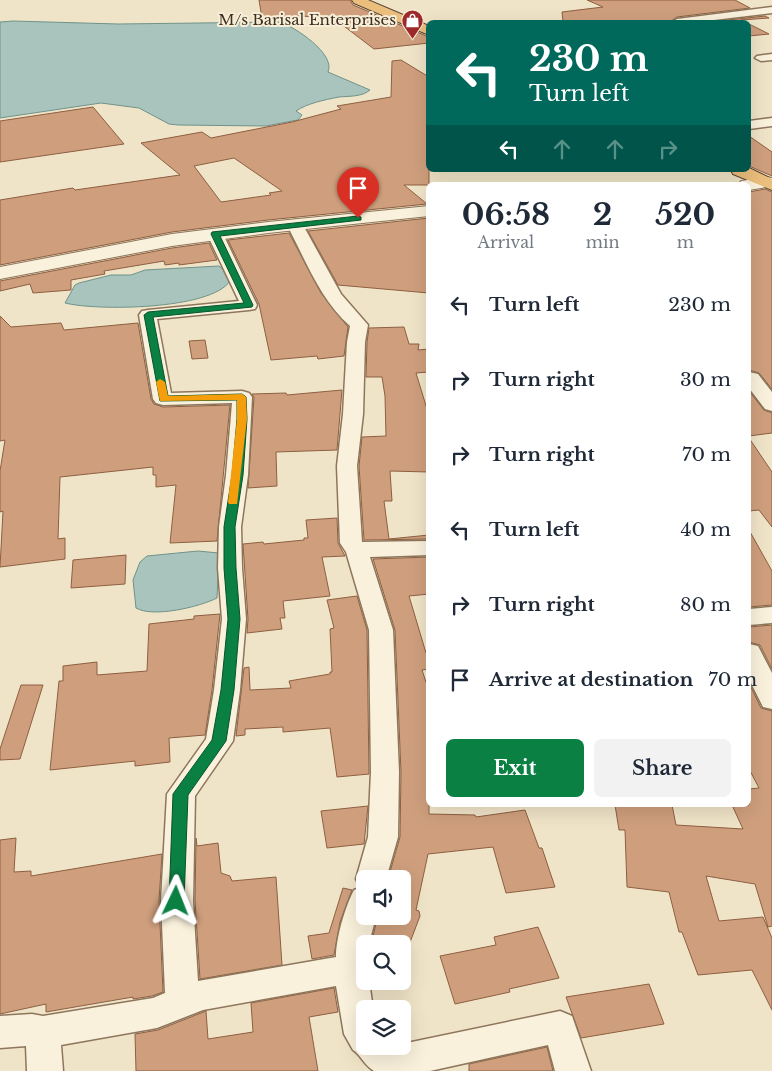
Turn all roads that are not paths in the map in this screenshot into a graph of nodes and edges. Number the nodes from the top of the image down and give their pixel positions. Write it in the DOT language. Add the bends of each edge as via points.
graph roads {
  1 [pos="358,0"];
  2 [pos="386,0"];
  3 [pos="734,3"];
  4 [pos="771,7"];
  5 [pos="741,14"];
  6 [pos="432,20"];
  7 [pos="693,20"];
  8 [pos="426,30"];
  9 [pos="772,122"];
  10 [pos="751,125"];
  11 [pos="751,160"];
  12 [pos="747,172"];
  13 [pos="770,178"];
  14 [pos="751,184"];
  15 [pos="426,211"];
  16 [pos="295,225"];
  17 [pos="215,234"];
  18 [pos="0,272"];
  19 [pos="751,378"];
  20 [pos="772,405"];
  21 [pos="426,548"];
  22 [pos="357,551"];
  23 [pos="772,615"];
  24 [pos="751,617"];
  25 [pos="751,658"];
  26 [pos="760,686"];
  27 [pos="374,870"];
  28 [pos="358,925"];
  29 [pos="353,968"];
  30 [pos="182,1000"];
  31 [pos="356,1008"];
  32 [pos="0,1032"];
  33 [pos="43,1032"];
  34 [pos="379,1055"];
  35 [pos="45,1071"];
  36 [pos="573,1071"];
  1 -- 8 [label="highway"];
  2 -- 6 [label="highway"];
  3 -- 5 [label="street"];
  4 -- 5 [label="street"];
  5 -- 7 [label="street"];
  9 -- 10 [label="street"];
  11 -- 13 [label="highway"];
  12 -- 13 [label="highway"];
  13 -- 14 [label="street"];
  15 -- 16 [label="street"];
  16 -- 17 [label="street"];
  16 -- 22 [label="street" via="341,306 359,325 347,466 351,543"];
  17 -- 18 [label="street" via="118,248"];
  17 -- 30 [label="street" via="249,305 148,315 163,399 242,397 230,527 234,619 228,690 219,741 180,794 176,901"];
  19 -- 20 [label="street"];
  21 -- 22 [label="street"];
  22 -- 27 [label="street" via="381,630 386,772 383,837"];
  23 -- 24 [label="street"];
  25 -- 26 [label="street"];
  28 -- 29 [label="street" via="352,948"];
  29 -- 30 [label="street"];
  29 -- 31 [label="street"];
  30 -- 33 [label="street" via="157,1013"];
  32 -- 33 [label="street"];
  33 -- 35 [label="street"];
  34 -- 36 [label="street" via="393,1063 560,1027"];
}
